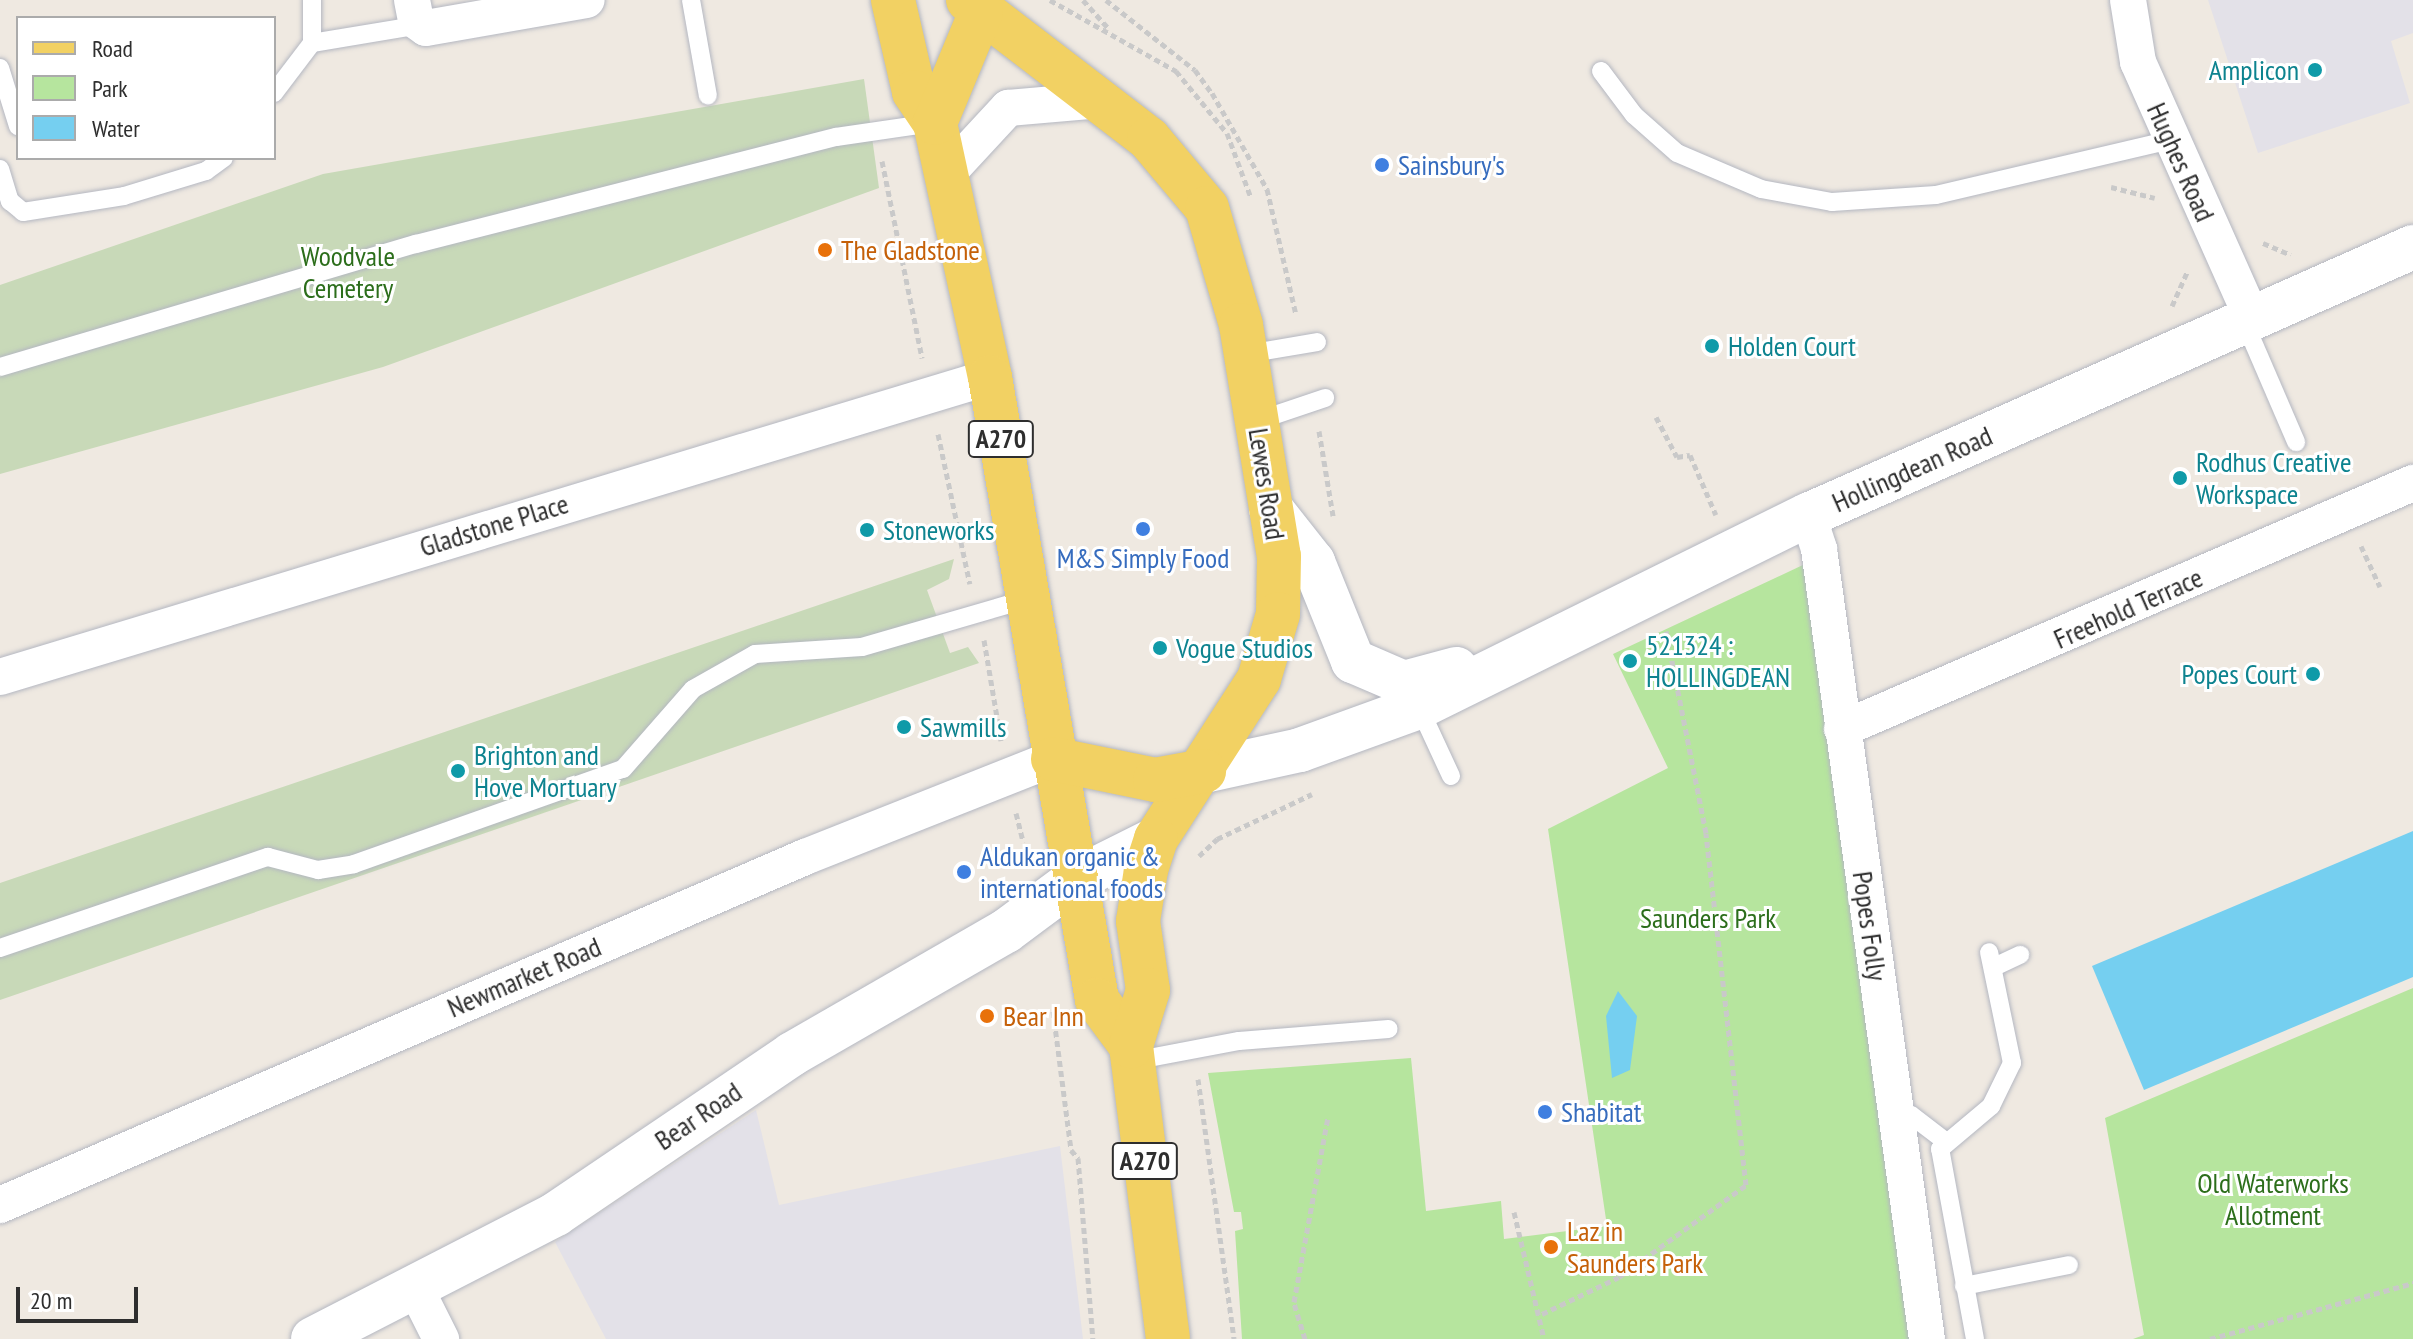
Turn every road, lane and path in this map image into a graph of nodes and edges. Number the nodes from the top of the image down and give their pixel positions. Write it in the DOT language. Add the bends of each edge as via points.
graph roads {
  1 [pos="312,0"];
  2 [pos="587,0"];
  3 [pos="691,0"];
  4 [pos="1083,0"];
  5 [pos="2128,0"];
  6 [pos="891,1"];
  7 [pos="979,4"];
  8 [pos="416,12"];
  9 [pos="1114,33"];
  10 [pos="312,43"];
  11 [pos="0,68"];
  12 [pos="1601,71"];
  13 [pos="276,90"];
  14 [pos="708,96"];
  15 [pos="1101,100"];
  16 [pos="16,120"];
  17 [pos="935,123"];
  18 [pos="885,131"];
  19 [pos="2171,140"];
  20 [pos="221,160"];
  21 [pos="0,169"];
  22 [pos="945,176"];
  23 [pos="2096,189"];
  24 [pos="2169,208"];
  25 [pos="2413,247"];
  26 [pos="2189,263"];
  27 [pos="2162,315"];
  28 [pos="2248,320"];
  29 [pos="1317,342"];
  30 [pos="1247,354"];
  31 [pos="0,367"];
  32 [pos="990,377"];
  33 [pos="928,392"];
  34 [pos="1325,398"];
  35 [pos="1656,417"];
  36 [pos="1257,421"];
  37 [pos="2296,442"];
  38 [pos="2413,483"];
  39 [pos="1271,509"];
  40 [pos="1808,515"];
  41 [pos="1733,552"];
  42 [pos="1027,599"];
  43 [pos="976,608"];
  44 [pos="1677,618"];
  45 [pos="1663,624"];
  46 [pos="1650,631"];
  47 [pos="1535,651"];
  48 [pos="0,677"];
  49 [pos="1419,707"];
  50 [pos="1842,729"];
  51 [pos="1053,759"];
  52 [pos="1204,771"];
  53 [pos="1007,774"];
  54 [pos="1451,776"];
  55 [pos="1319,790"];
  56 [pos="1156,839"];
  57 [pos="1024,847"];
  58 [pos="1194,865"];
  59 [pos="1076,879"];
  60 [pos="0,948"];
  61 [pos="2020,955"];
  62 [pos="1051,993"];
  63 [pos="1389,1029"];
  64 [pos="1193,1050"];
  65 [pos="1132,1054"];
  66 [pos="1328,1117"];
  67 [pos="1897,1117"];
  68 [pos="1945,1141"];
  69 [pos="0,1205"];
  70 [pos="1514,1212"];
  71 [pos="2069,1265"];
  72 [pos="2413,1283"];
  73 [pos="1964,1286"];
  74 [pos="417,1291"];
  75 [pos="1542,1314"];
  76 [pos="313,1339"];
  77 [pos="441,1339"];
  78 [pos="1093,1339"];
  79 [pos="1168,1339"];
  80 [pos="1234,1339"];
  81 [pos="1305,1339"];
  82 [pos="1544,1339"];
  83 [pos="1927,1339"];
  84 [pos="1975,1339"];
  85 [pos="2210,1339"];
  1 -- 10 [label="lane"];
  2 -- 8 [label="street"];
  3 -- 14 [label="lane"];
  4 -- 9 [label="path"];
  5 -- 19 [label="street, Hughes Road" via="2138,62"];
  6 -- 17 [label="main road, Lewes Road / A270" via="914,92"];
  7 -- 15 [label="main road, Lewes Road / A270"];
  7 -- 17 [label="main road, A270"];
  8 -- 10 [label="lane"];
  10 -- 13 [label="lane"];
  11 -- 16 [label="lane"];
  12 -- 19 [label="lane" via="1634,115 1677,153 1761,189 1832,202 1936,195"];
  15 -- 22 [label="street" via="1008,108"];
  15 -- 30 [label="main road, Lewes Road / A270" via="1149,139 1207,208"];
  17 -- 18 [label="lane"];
  17 -- 22 [label="main road, Lewes Road / A270"];
  18 -- 31 [label="lane" via="416,244"];
  18 -- 33 [label="path" via="881,156 924,343"];
  19 -- 28 [label="street, Hughes Road"];
  20 -- 21 [label="lane" via="206,171 124,196 23,212 10,201"];
  22 -- 32 [label="main road, Lewes Road / A270"];
  23 -- 24 [label="path" via="2134,189"];
  25 -- 28 [label="street, Hollingdean Road"];
  26 -- 27 [label="path" via="2177,299"];
  28 -- 37 [label="lane"];
  28 -- 40 [label="street, Hollingdean Road"];
  29 -- 30 [label="lane"];
  30 -- 36 [label="main road, Lewes Road / A270"];
  32 -- 33 [label="street, Gladstone Place"];
  32 -- 42 [label="main road, Lewes Road / A270"];
  33 -- 43 [label="path"];
  33 -- 48 [label="street, Gladstone Place"];
  34 -- 36 [label="lane"];
  35 -- 41 [label="path" via="1677,457 1690,455"];
  36 -- 39 [label="main road, Lewes Road / A270"];
  38 -- 50 [label="street, Freehold Terrace"];
  39 -- 47 [label="street" via="1313,562 1345,650 1363,669 1404,683 1501,650"];
  39 -- 52 [label="main road, Lewes Road / A270" via="1280,580 1275,627 1259,679"];
  40 -- 41 [label="street, Hollingdean Road"];
  40 -- 50 [label="street, Popes Folly"];
  41 -- 47 [label="street, Hollingdean Road"];
  42 -- 43 [label="lane"];
  42 -- 51 [label="main road, Lewes Road / A270"];
  43 -- 53 [label="path"];
  43 -- 60 [label="lane" via="862,647 787,647 738,661 693,689 623,769 369,859 318,870 268,857"];
  44 -- 45 [label="path"];
  45 -- 46 [label="path"];
  45 -- 75 [label="path" via="1706,833 1746,1185 1619,1277"];
  47 -- 49 [label="street, Hollingdean Road"];
  49 -- 52 [label="street, Hollingdean Road" via="1300,750"];
  49 -- 54 [label="lane"];
  50 -- 67 [label="street, Popes Folly"];
  51 -- 52 [label="main road" via="1155,780"];
  51 -- 53 [label="street, Newmarket Road"];
  51 -- 59 [label="main road, Lewes Road / A270"];
  52 -- 56 [label="main road, Lewes Road / A270"];
  53 -- 57 [label="path"];
  53 -- 69 [label="street, Newmarket Road"];
  55 -- 58 [label="path" via="1217,839"];
  56 -- 59 [label="street, Bear Road"];
  56 -- 65 [label="main road, Lewes Road / A270" via="1138,921 1148,990"];
  59 -- 65 [label="main road, Lewes Road / A270" via="1097,1000"];
  59 -- 74 [label="street, Bear Road" via="1006,931 725,1097 556,1214"];
  61 -- 68 [label="lane" via="1992,960 2012,1063 1991,1106"];
  62 -- 78 [label="path" via="1071,1150 1078,1158 1076,1203"];
  63 -- 64 [label="lane"];
  64 -- 65 [label="lane"];
  64 -- 80 [label="path"];
  65 -- 79 [label="main road, Lewes Road / A270"];
  66 -- 81 [label="path" via="1294,1302"];
  67 -- 68 [label="lane" via="1911,1115"];
  67 -- 83 [label="street, Popes Folly"];
  68 -- 73 [label="lane" via="1943,1189"];
  70 -- 75 [label="path"];
  71 -- 73 [label="lane"];
  72 -- 85 [label="path"];
  73 -- 84 [label="lane"];
  74 -- 76 [label="street, Bear Road"];
  74 -- 77 [label="street"];
  75 -- 82 [label="path"];
}
